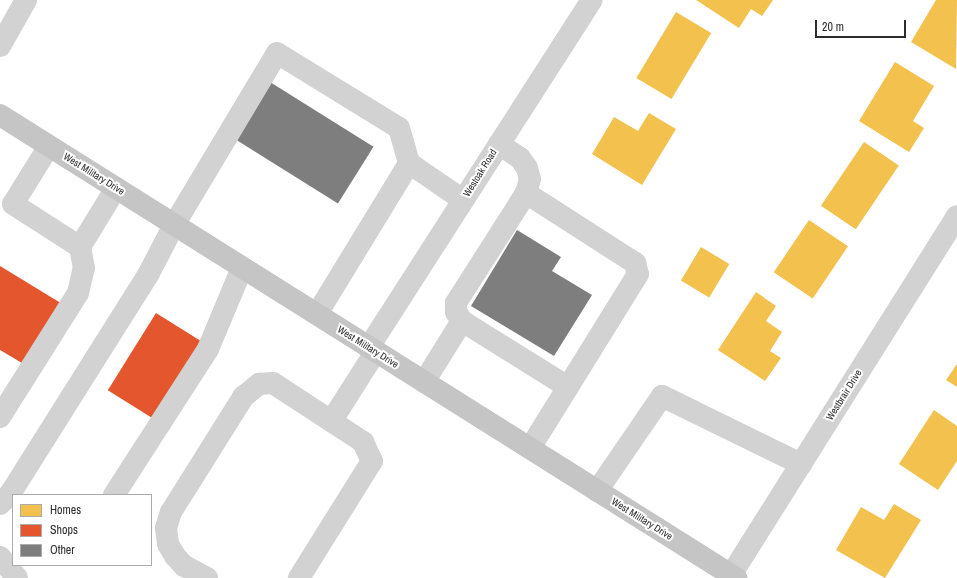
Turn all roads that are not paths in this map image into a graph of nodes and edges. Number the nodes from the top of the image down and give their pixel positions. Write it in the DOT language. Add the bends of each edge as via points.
graph roads {
  1 [pos="26,0"];
  2 [pos="592,0"];
  3 [pos="0,46"];
  4 [pos="0,115"];
  5 [pos="499,144"];
  6 [pos="49,146"];
  7 [pos="409,163"];
  8 [pos="116,188"];
  9 [pos="526,193"];
  10 [pos="463,200"];
  11 [pos="6,205"];
  12 [pos="957,216"];
  13 [pos="174,225"];
  14 [pos="80,247"];
  15 [pos="242,268"];
  16 [pos="317,314"];
  17 [pos="462,320"];
  18 [pos="372,349"];
  19 [pos="424,382"];
  20 [pos="568,387"];
  21 [pos="0,417"];
  22 [pos="332,420"];
  23 [pos="530,448"];
  24 [pos="801,464"];
  25 [pos="597,490"];
  26 [pos="115,494"];
  27 [pos="8,498"];
  28 [pos="0,556"];
  29 [pos="734,576"];
  30 [pos="17,578"];
  31 [pos="207,578"];
  32 [pos="300,578"];
  1 -- 3 [label="street"];
  2 -- 5 [label="street, Westoak Road"];
  4 -- 6 [label="main road, West Military Drive"];
  5 -- 9 [label="street" via="520,158 527,168 530,179"];
  5 -- 10 [label="street, Westoak Road"];
  6 -- 8 [label="main road, West Military Drive"];
  6 -- 11 [label="street"];
  7 -- 10 [label="street"];
  7 -- 13 [label="street" via="399,128 277,53"];
  7 -- 16 [label="street"];
  8 -- 13 [label="main road, West Military Drive"];
  8 -- 14 [label="street"];
  9 -- 17 [label="street" via="456,303 456,312"];
  9 -- 20 [label="street" via="635,263 638,274"];
  10 -- 18 [label="street, Westoak Road"];
  11 -- 14 [label="street"];
  12 -- 24 [label="street, Westbrair Drive"];
  13 -- 15 [label="main road, West Military Drive"];
  13 -- 27 [label="street" via="149,273"];
  14 -- 21 [label="street" via="84,268 78,293"];
  15 -- 16 [label="main road, West Military Drive"];
  15 -- 26 [label="street" via="208,349"];
  16 -- 18 [label="main road, West Military Drive"];
  17 -- 19 [label="street"];
  17 -- 20 [label="street"];
  18 -- 19 [label="main road, West Military Drive"];
  18 -- 22 [label="street, Westoak Road"];
  19 -- 23 [label="main road, West Military Drive"];
  20 -- 23 [label="street"];
  22 -- 31 [label="street" via="273,383 259,384 243,397 171,512 166,528 168,544 175,556 184,566"];
  22 -- 32 [label="street" via="363,442 372,461"];
  23 -- 25 [label="main road, West Military Drive"];
  24 -- 25 [label="street" via="662,396"];
  24 -- 29 [label="street, Westbrair Drive"];
  25 -- 29 [label="main road, West Military Drive"];
  28 -- 30 [label="street"];
}
